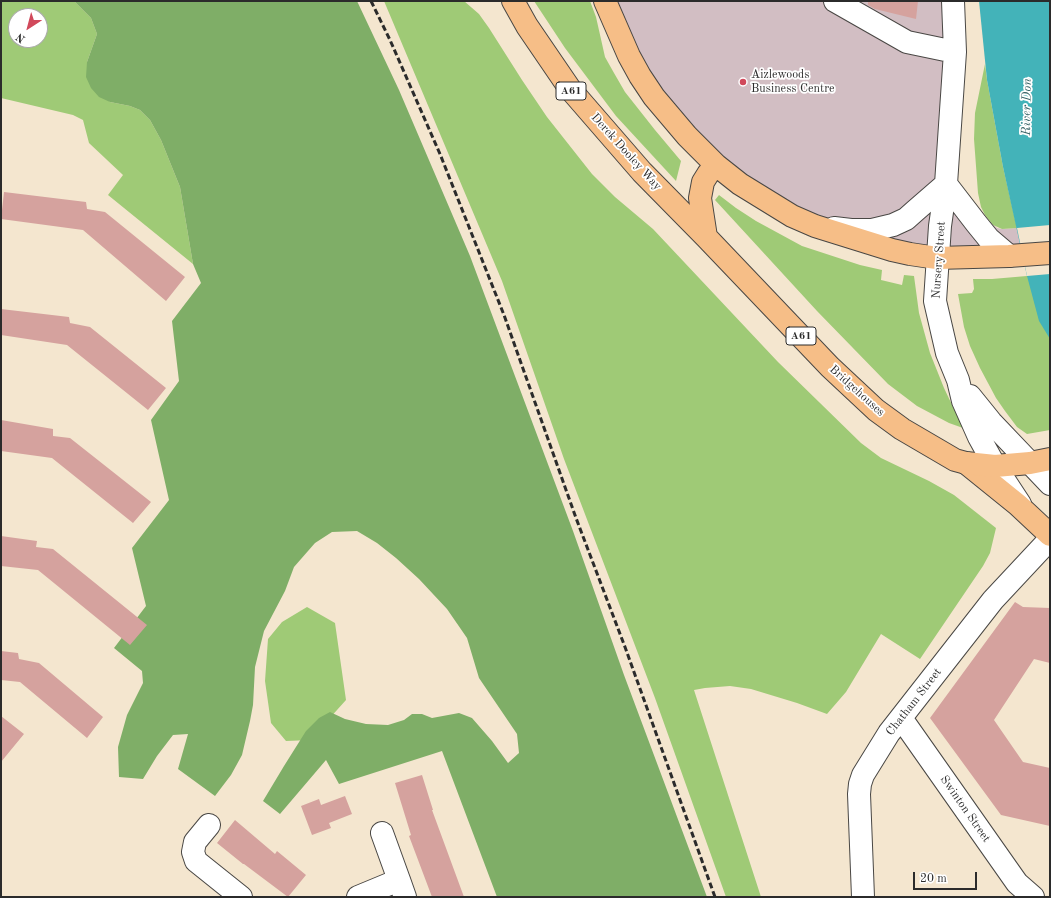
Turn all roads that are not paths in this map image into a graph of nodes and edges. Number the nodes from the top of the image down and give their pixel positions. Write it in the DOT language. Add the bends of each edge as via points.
graph roads {
  1 [pos="514,1"];
  2 [pos="605,1"];
  3 [pos="835,1"];
  4 [pos="954,1"];
  5 [pos="955,52"];
  6 [pos="716,165"];
  7 [pos="946,184"];
  8 [pos="815,226"];
  9 [pos="706,237"];
  10 [pos="1050,253"];
  11 [pos="1016,255"];
  12 [pos="937,258"];
  13 [pos="958,380"];
  14 [pos="1040,461"];
  15 [pos="966,463"];
  16 [pos="995,466"];
  17 [pos="1050,484"];
  18 [pos="1024,510"];
  19 [pos="1050,535"];
  20 [pos="1050,539"];
  21 [pos="901,718"];
  22 [pos="209,825"];
  23 [pos="382,832"];
  24 [pos="402,888"];
  25 [pos="1050,893"];
  26 [pos="241,897"];
  27 [pos="358,897"];
  28 [pos="863,897"];
  29 [pos="1033,897"];
  30 [pos="1047,897"];
  1 -- 9 [label="main road, Derek Dooley Way / A61" via="527,26 570,89 642,172"];
  2 -- 6 [label="main road" via="640,76 654,97"];
  3 -- 5 [label="street" via="907,42"];
  4 -- 5 [label="street, Nursery Street"];
  5 -- 7 [label="street, Nursery Street"];
  6 -- 8 [label="main road" via="764,200"];
  6 -- 9 [label="main road" via="703,182 700,198"];
  7 -- 8 [label="street" via="911,215 893,225 872,230"];
  7 -- 11 [label="street" via="989,239"];
  7 -- 12 [label="street, Nursery Street"];
  8 -- 12 [label="main road" via="892,250"];
  9 -- 15 [label="main road, Bridgehouses / A61" via="830,367 876,410 902,429 955,460"];
  10 -- 11 [label="main road"];
  11 -- 12 [label="main road"];
  12 -- 13 [label="street, Nursery Street" via="935,301 947,353"];
  13 -- 14 [label="street" via="991,422"];
  13 -- 16 [label="street" via="963,401"];
  14 -- 16 [label="main road, Bridgehouses / A61"];
  14 -- 17 [label="street"];
  15 -- 16 [label="main road, Bridgehouses / A61"];
  15 -- 18 [label="main road"];
  16 -- 18 [label="street"];
  18 -- 19 [label="main road"];
  20 -- 21 [label="street, Chatham Street" via="993,600"];
  21 -- 28 [label="street, Chatham Street" via="868,764 860,784"];
  21 -- 29 [label="street, Swinton Street" via="1017,883"];
  22 -- 26 [label="street" via="195,842 193,852 196,861"];
  23 -- 24 [label="street"];
  24 -- 27 [label="street"];
  25 -- 30 [label="street"];
}
